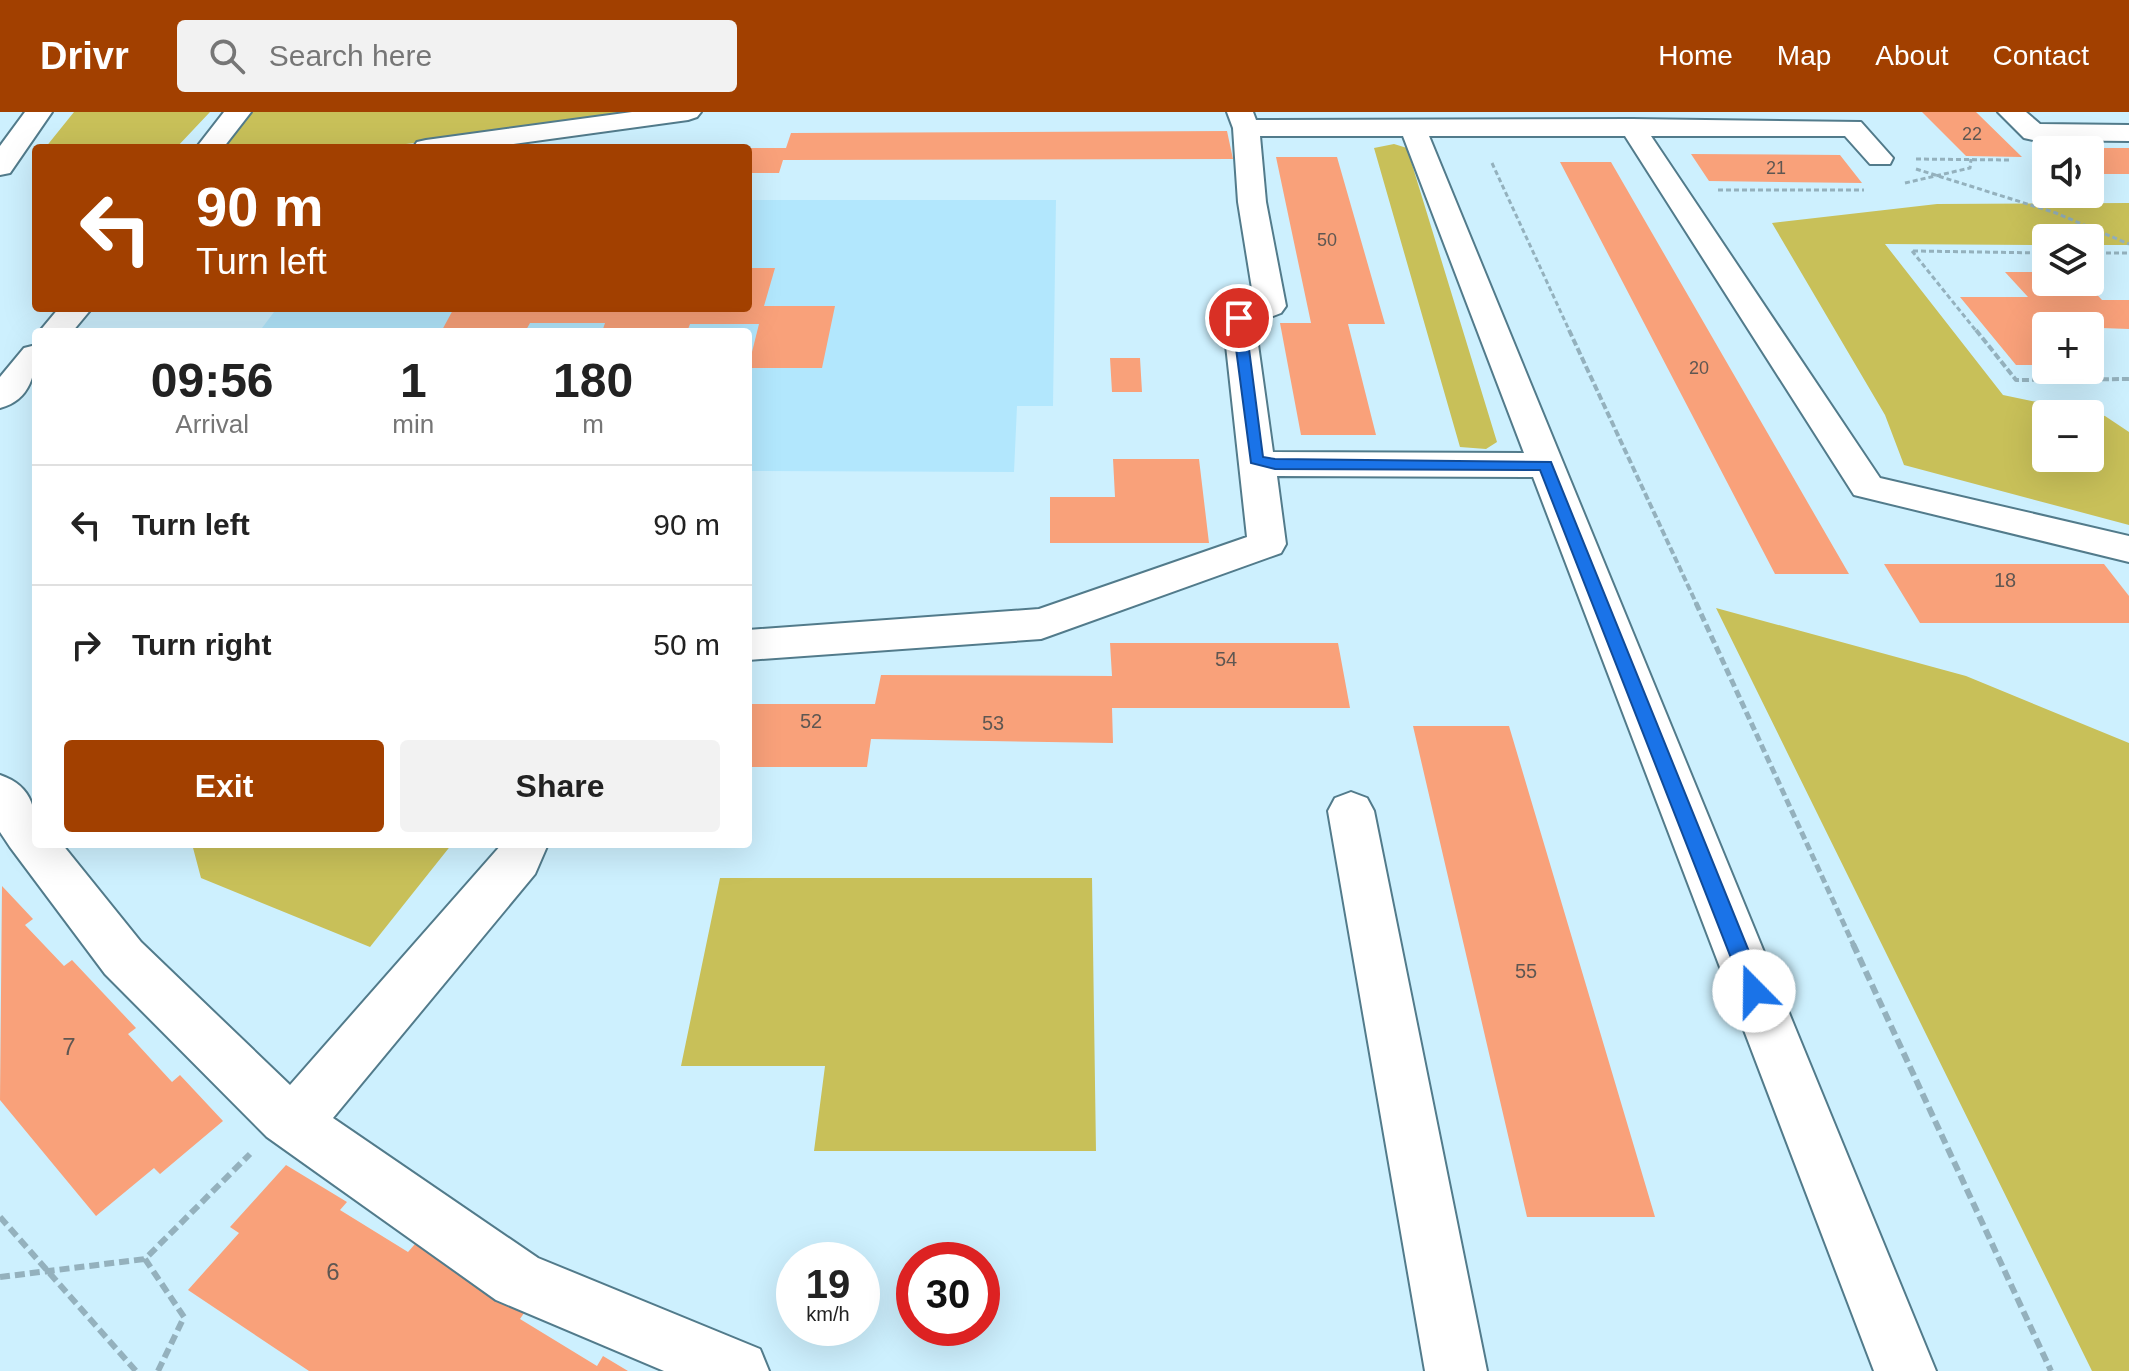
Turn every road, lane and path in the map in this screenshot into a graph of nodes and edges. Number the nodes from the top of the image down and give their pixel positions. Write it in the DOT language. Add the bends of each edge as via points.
graph roads {
  1 [pos="39,112"];
  2 [pos="238,112"];
  3 [pos="688,112"];
  4 [pos="2011,112"];
  5 [pos="1243,120"];
  6 [pos="1475,126"];
  7 [pos="1632,127"];
  8 [pos="1413,128"];
  9 [pos="2033,132"];
  10 [pos="2129,133"];
  11 [pos="212,144"];
  12 [pos="455,144"];
  13 [pos="1880,158"];
  14 [pos="1971,159"];
  15 [pos="0,167"];
  16 [pos="1937,176"];
  17 [pos="1894,186"];
  18 [pos="1673,190"];
  19 [pos="1877,190"];
  20 [pos="2129,244"];
  21 [pos="2032,253"];
  22 [pos="2104,253"];
  23 [pos="2129,253"];
  24 [pos="72,312"];
  25 [pos="58,328"];
  26 [pos="32,360"];
  27 [pos="2129,379"];
  28 [pos="0,398"];
  29 [pos="1256,460"];
  30 [pos="1545,465"];
  31 [pos="2129,549"];
  32 [pos="752,645"];
  33 [pos="0,794"];
  34 [pos="1351,811"];
  35 [pos="32,841"];
  36 [pos="38,848"];
  37 [pos="523,848"];
  38 [pos="289,1121"];
  39 [pos="0,1217"];
  40 [pos="145,1259"];
  41 [pos="48,1272"];
  42 [pos="0,1277"];
  43 [pos="136,1371"];
  44 [pos="158,1371"];
  45 [pos="738,1371"];
  46 [pos="1456,1371"];
  47 [pos="1905,1371"];
  48 [pos="2051,1371"];
  1 -- 15 [label="street"];
  2 -- 11 [label="street"];
  3 -- 12 [label="street"];
  4 -- 9 [label="street"];
  5 -- 8 [label="street"];
  5 -- 29 [label="street" via="1270,306 1239,318"];
  6 -- 7 [label="street"];
  6 -- 8 [label="street"];
  6 -- 48 [label="path"];
  7 -- 13 [label="street" via="1852,128"];
  7 -- 18 [label="street"];
  8 -- 30 [label="street"];
  9 -- 10 [label="street"];
  9 -- 14 [label="path" via="2035,160"];
  13 -- 14 [label="path"];
  13 -- 16 [label="path"];
  14 -- 16 [label="path" via="1970,168"];
  16 -- 17 [label="path"];
  16 -- 20 [label="path" via="2056,213"];
  18 -- 19 [label="path"];
  18 -- 31 [label="street" via="1867,487"];
  21 -- 27 [label="path" via="1912,251 2016,380"];
  22 -- 23 [label="path"];
  24 -- 25 [label="street"];
  26 -- 28 [label="street"];
  29 -- 30 [label="street"];
  29 -- 32 [label="street" via="1267,544 1041,624"];
  30 -- 47 [label="street"];
  33 -- 35 [label="street"];
  34 -- 46 [label="street"];
  36 -- 38 [label="street" via="123,958"];
  37 -- 38 [label="street"];
  38 -- 40 [label="path"];
  38 -- 45 [label="street" via="517,1279"];
  39 -- 41 [label="path"];
  40 -- 41 [label="path"];
  40 -- 44 [label="path" via="184,1317"];
  41 -- 42 [label="path"];
  41 -- 43 [label="path"];
}
